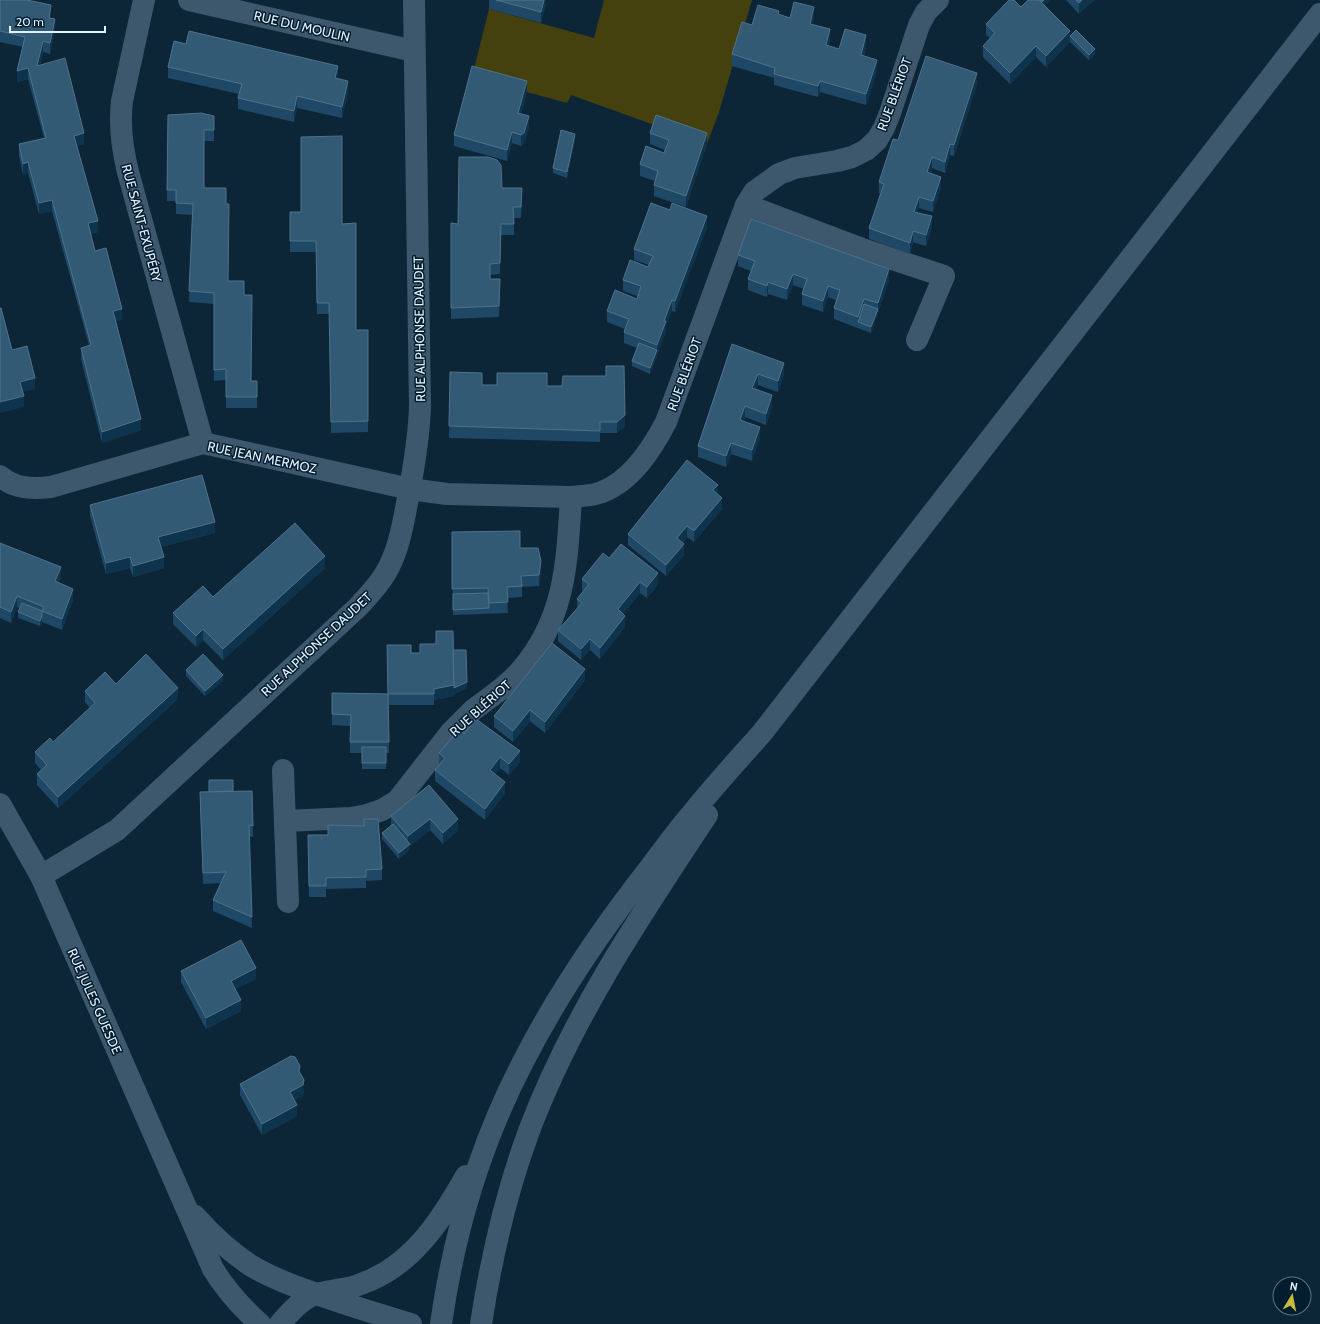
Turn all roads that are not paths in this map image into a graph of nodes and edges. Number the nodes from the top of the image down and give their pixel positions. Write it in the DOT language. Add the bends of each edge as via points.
graph roads {
  1 [pos="144,0"];
  2 [pos="189,0"];
  3 [pos="414,0"];
  4 [pos="938,0"];
  5 [pos="1320,14"];
  6 [pos="414,51"];
  7 [pos="746,205"];
  8 [pos="917,340"];
  9 [pos="203,443"];
  10 [pos="0,476"];
  11 [pos="410,489"];
  12 [pos="571,496"];
  13 [pos="762,733"];
  14 [pos="284,770"];
  15 [pos="0,804"];
  16 [pos="285,821"];
  17 [pos="41,876"];
  18 [pos="288,902"];
  19 [pos="493,1130"];
  20 [pos="184,1202"];
  21 [pos="316,1294"];
  22 [pos="260,1324"];
  23 [pos="280,1324"];
  24 [pos="411,1324"];
  25 [pos="441,1324"];
  26 [pos="481,1324"];
  1 -- 9 [label="street, RUE SAINT-EXUPÉRY" via="122,101 120,134 128,172"];
  2 -- 6 [label="street, RUE DU MOULIN"];
  3 -- 6 [label="street, RUE ALPHONSE DAUDET"];
  4 -- 7 [label="street, RUE BLÉRIOT" via="926,12 919,25 890,113 877,140 866,150 852,157 795,168 779,174 754,192"];
  5 -- 13 [label="street"];
  6 -- 11 [label="street, RUE ALPHONSE DAUDET" via="420,406"];
  7 -- 8 [label="street" via="944,276"];
  7 -- 12 [label="street, RUE BLÉRIOT" via="674,404 657,439 647,454 619,483 602,492"];
  9 -- 10 [label="street, RUE JEAN MERMOZ" via="51,487 18,486"];
  9 -- 11 [label="street, RUE JEAN MERMOZ"];
  11 -- 12 [label="street, RUE BLÉRIOT" via="447,494"];
  11 -- 17 [label="street, RUE ALPHONSE DAUDET" via="400,541 394,558 374,590 358,607 117,830"];
  12 -- 16 [label="street, RUE BLÉRIOT" via="565,574 560,597 547,632 522,669 499,692 456,726 397,801 382,810 351,818"];
  13 -- 19 [label="street" via="689,816 609,921 536,1037"];
  13 -- 26 [label="street" via="623,944 564,1051 536,1113 511,1186"];
  14 -- 16 [label="street"];
  15 -- 17 [label="street, RUE JULES GUESDE"];
  16 -- 18 [label="street"];
  17 -- 20 [label="street, RUE JULES GUESDE"];
  19 -- 21 [label="street" via="452,1201 414,1251 372,1279 350,1288"];
  19 -- 25 [label="street" via="458,1234"];
  20 -- 21 [label="street, RUE JULES GUESDE" via="217,1240 250,1265 272,1277"];
  20 -- 22 [label="street, RUE JULES GUESDE" via="203,1248 222,1284"];
  21 -- 23 [label="street" via="290,1312"];
  21 -- 24 [label="street, RUE JULES GUESDE"];
}
